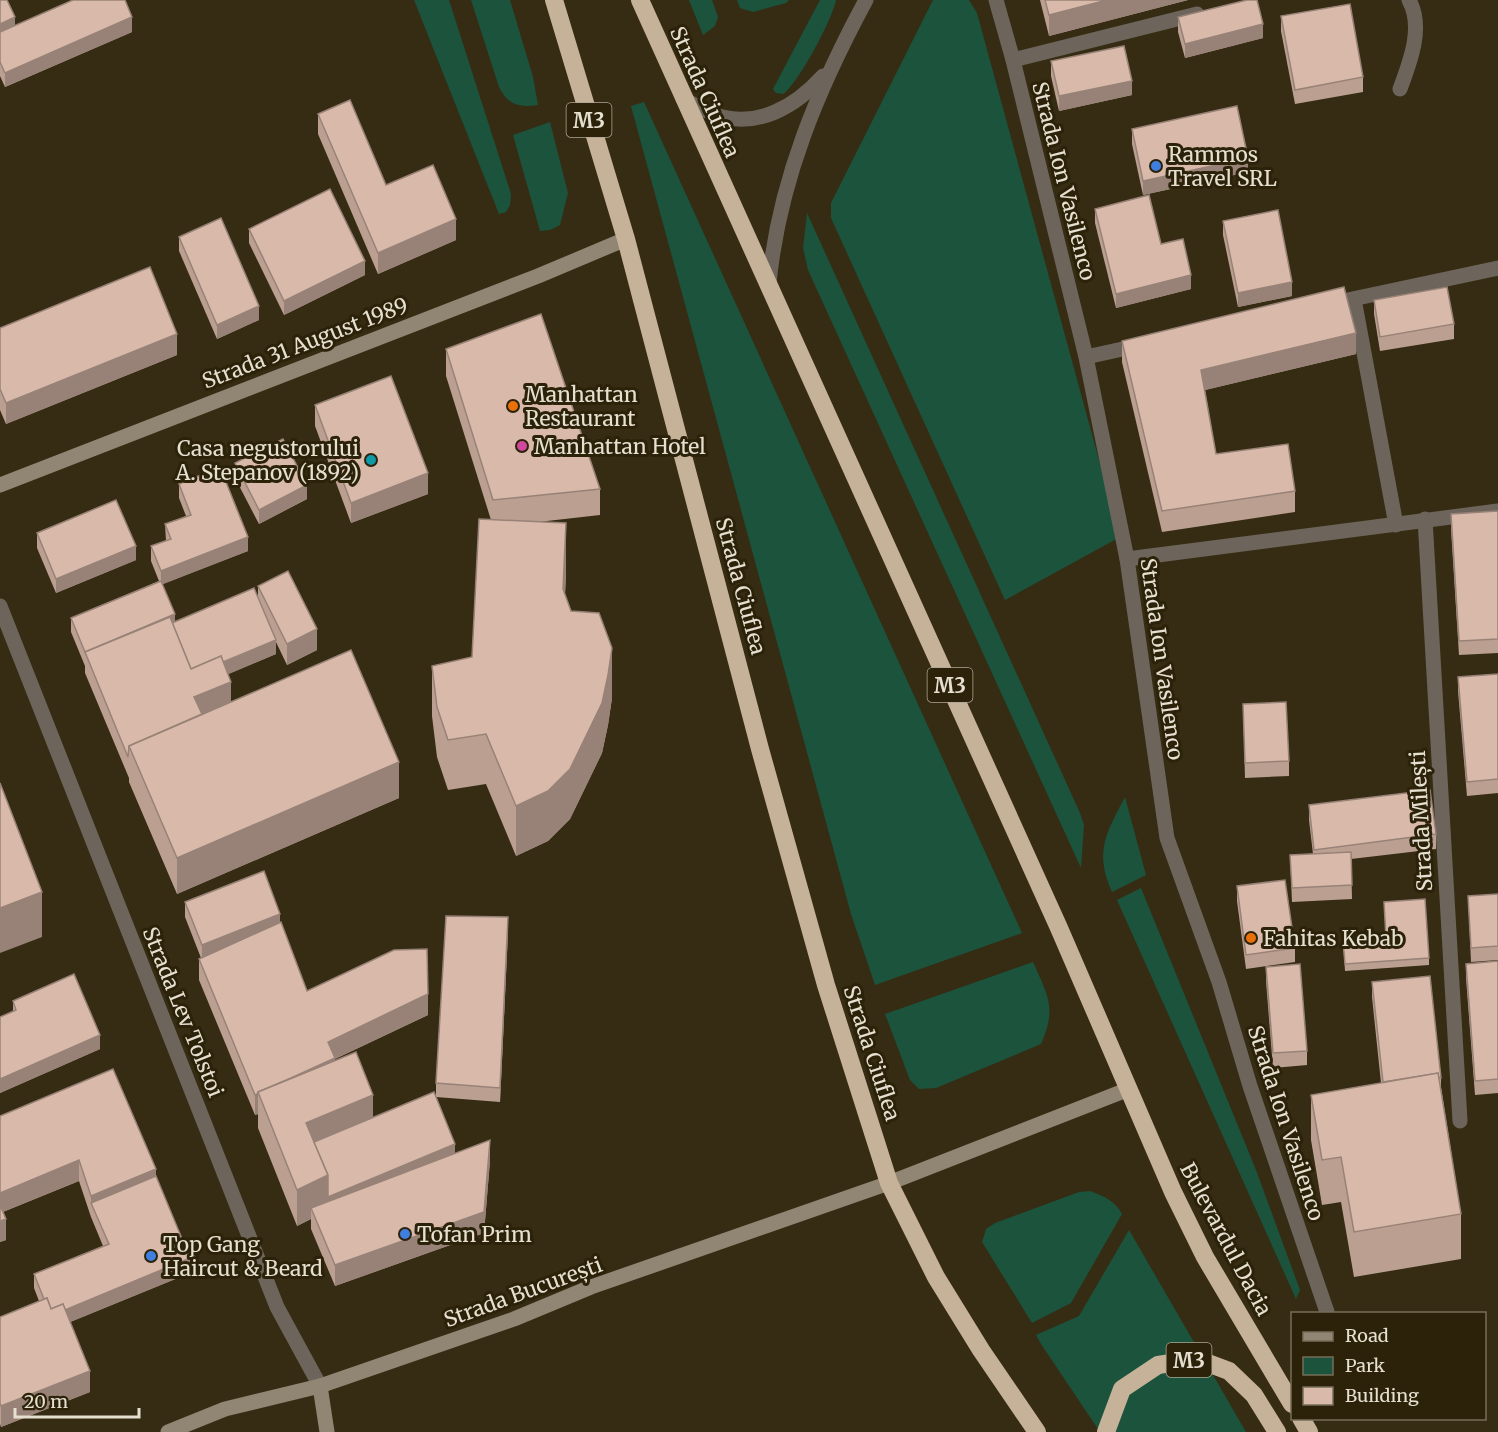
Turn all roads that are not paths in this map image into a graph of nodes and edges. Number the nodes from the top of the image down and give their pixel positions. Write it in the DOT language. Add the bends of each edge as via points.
graph roads {
  1 [pos="554,0"];
  2 [pos="640,0"];
  3 [pos="866,0"];
  4 [pos="996,0"];
  5 [pos="1409,0"];
  6 [pos="1207,11"];
  7 [pos="1013,60"];
  8 [pos="829,69"];
  9 [pos="1400,89"];
  10 [pos="683,99"];
  11 [pos="626,239"];
  12 [pos="1498,268"];
  13 [pos="769,283"];
  14 [pos="1354,299"];
  15 [pos="1319,306"];
  16 [pos="1156,342"];
  17 [pos="1086,357"];
  18 [pos="0,485"];
  19 [pos="1498,511"];
  20 [pos="1425,519"];
  21 [pos="1396,525"];
  22 [pos="1127,560"];
  23 [pos="0,606"];
  24 [pos="1129,1089"];
  25 [pos="1460,1121"];
  26 [pos="889,1183"];
  27 [pos="1327,1312"];
  28 [pos="320,1386"];
  29 [pos="1291,1401"];
  30 [pos="168,1432"];
  31 [pos="327,1432"];
  32 [pos="1037,1432"];
  33 [pos="1106,1432"];
  34 [pos="1277,1432"];
  1 -- 11 [label="highway, Strada Ciuflea / M3"];
  2 -- 10 [label="highway, Strada Ciuflea / M3"];
  3 -- 8 [label="street"];
  4 -- 7 [label="street, Strada Ion Vasilenco"];
  5 -- 9 [label="street" via="1415,40"];
  6 -- 7 [label="street"];
  7 -- 17 [label="street, Strada Ion Vasilenco"];
  8 -- 10 [label="street" via="808,93 764,118 717,115"];
  8 -- 13 [label="street" via="780,205"];
  10 -- 13 [label="highway, Strada Ciuflea / M3"];
  11 -- 18 [label="main road, Strada 31 August 1989"];
  11 -- 26 [label="highway, Strada Ciuflea / M3" via="760,749 826,984"];
  12 -- 14 [label="street"];
  13 -- 24 [label="highway, Strada Ciuflea / M3"];
  14 -- 15 [label="street"];
  14 -- 21 [label="street"];
  16 -- 17 [label="street"];
  17 -- 22 [label="street, Strada Ion Vasilenco"];
  19 -- 20 [label="street"];
  20 -- 21 [label="street"];
  20 -- 25 [label="street, Strada Milești"];
  21 -- 22 [label="street"];
  22 -- 27 [label="street, Strada Ion Vasilenco" via="1167,838 1219,982"];
  23 -- 28 [label="street, Strada Lev Tolstoi" via="277,1306"];
  24 -- 26 [label="main road, Strada București"];
  24 -- 29 [label="highway, Bulevardul Dacia / M3" via="1206,1257"];
  26 -- 28 [label="main road, Strada București"];
  26 -- 32 [label="highway, M3" via="936,1277"];
  28 -- 30 [label="main road, Strada București" via="225,1409"];
  28 -- 31 [label="main road, Strada Lev Tolstoi"];
  33 -- 34 [label="highway, M3" via="1122,1389 1158,1365 1197,1359 1229,1371 1254,1395"];
}
